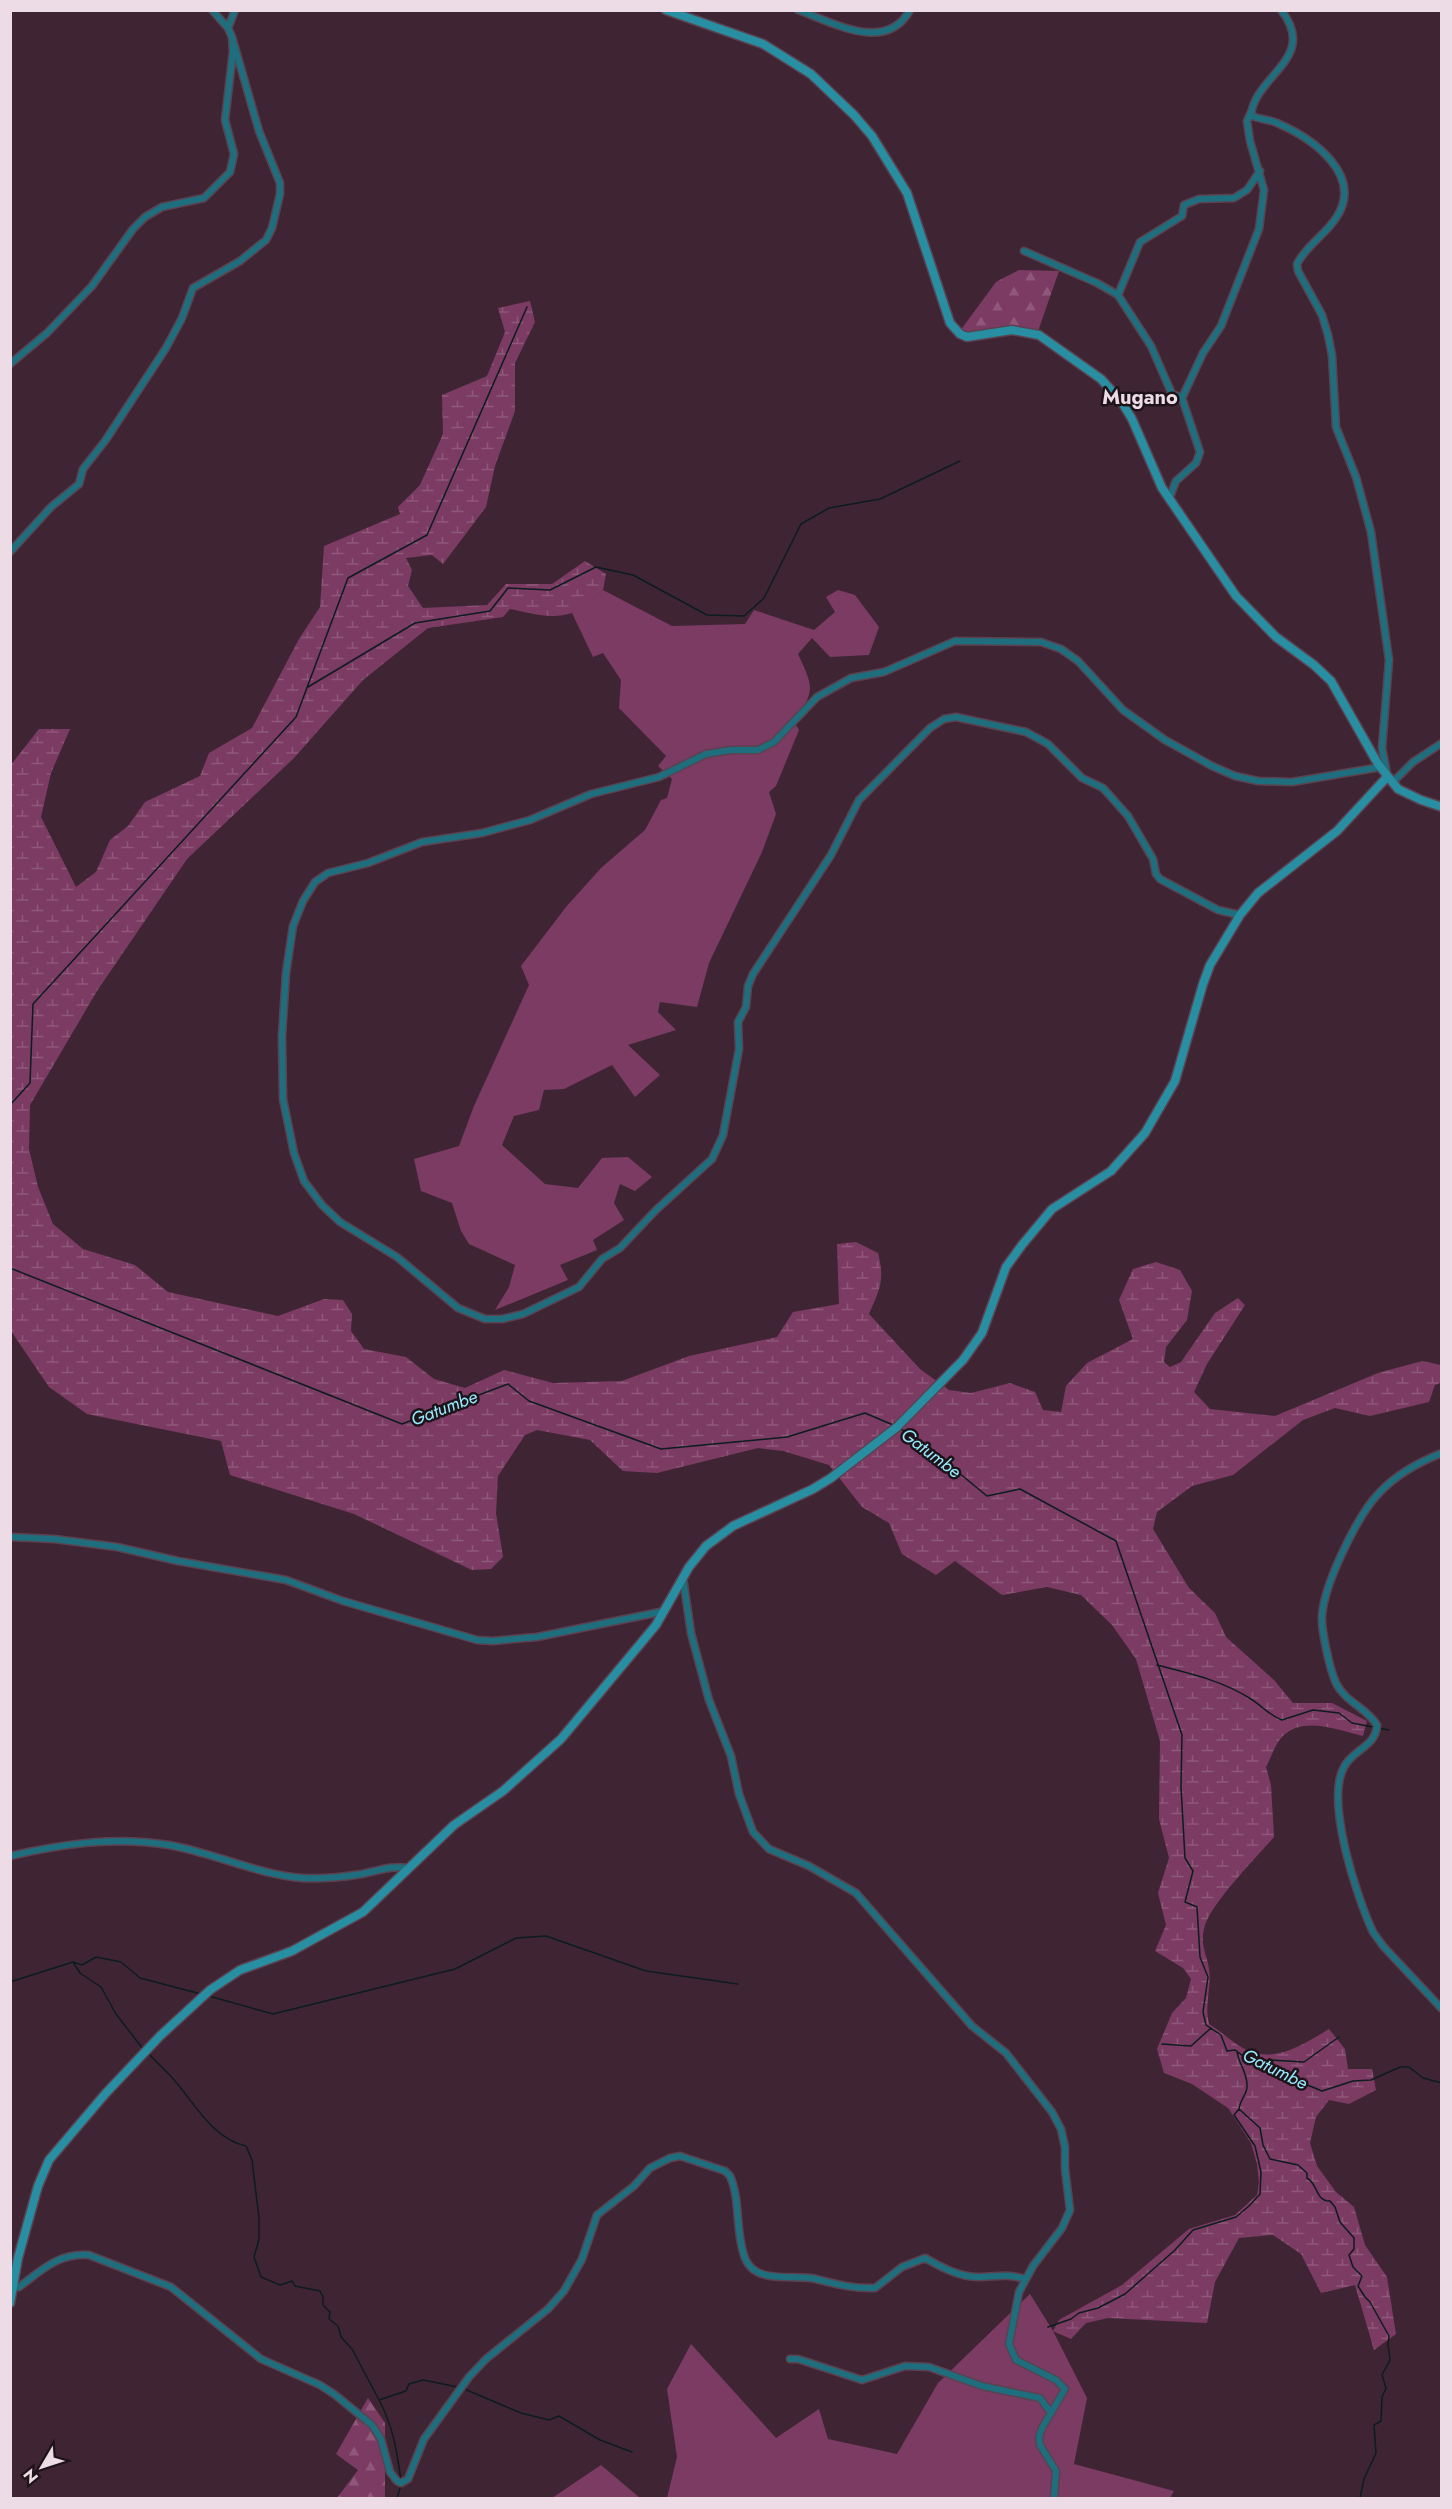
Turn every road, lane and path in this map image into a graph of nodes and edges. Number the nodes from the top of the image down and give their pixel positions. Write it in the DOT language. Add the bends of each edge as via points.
graph roads {
  1 [pos="212,10"];
  2 [pos="235,10"];
  3 [pos="666,10"];
  4 [pos="798,10"];
  5 [pos="910,10"];
  6 [pos="1281,10"];
  7 [pos="228,28"];
  8 [pos="232,37"];
  9 [pos="1251,111"];
  10 [pos="1260,171"];
  11 [pos="1024,251"];
  12 [pos="1118,295"];
  13 [pos="10,364"];
  14 [pos="1182,398"];
  15 [pos="1169,499"];
  16 [pos="10,552"];
  17 [pos="1442,743"];
  18 [pos="1381,767"];
  19 [pos="1390,780"];
  20 [pos="1442,807"];
  21 [pos="1240,915"];
  22 [pos="1442,1453"];
  23 [pos="10,1537"];
  24 [pos="683,1578"];
  25 [pos="665,1611"];
  26 [pos="10,1856"];
  27 [pos="407,1868"];
  28 [pos="1442,2009"];
  29 [pos="1025,2279"];
  30 [pos="13,2288"];
  31 [pos="10,2302"];
  32 [pos="790,2358"];
  33 [pos="1051,2413"];
  34 [pos="1054,2499"];
  1 -- 7 [label="street"];
  2 -- 7 [label="street"];
  3 -- 15 [label="main road" via="763,44 801,67 835,95 872,136 907,193 954,329 967,337 1012,330 1039,335 1101,379 1132,419 1155,476"];
  4 -- 5 [label="street" via="830,25 874,33 886,32 899,24"];
  6 -- 9 [label="street" via="1291,27 1291,51"];
  7 -- 8 [label="street"];
  8 -- 13 [label="street" via="225,117 234,154 230,172 204,198 162,207 144,217 92,286 47,333"];
  8 -- 16 [label="street" via="259,131 280,183 272,228 266,240 240,261 193,288 166,348 83,469 79,484 51,507"];
  9 -- 10 [label="street" via="1247,121 1250,141"];
  9 -- 19 [label="street" via="1254,117 1274,121 1322,151 1337,168 1343,183 1343,205 1297,264 1328,335 1336,427 1356,477 1371,532 1389,660 1382,748"];
  10 -- 12 [label="street" via="1247,190 1234,198 1199,199 1184,205 1182,216 1140,242"];
  10 -- 14 [label="street" via="1264,190 1260,229 1221,326"];
  11 -- 12 [label="street"];
  12 -- 14 [label="street" via="1150,346 1172,394"];
  14 -- 15 [label="street" via="1200,452 1196,464 1176,480"];
  15 -- 18 [label="main road" via="1246,608 1331,681"];
  17 -- 19 [label="street"];
  18 -- 19 [label="main road"];
  18 -- 21 [label="street" via="1292,782 1235,776 1157,735 1124,710 1092,674 1061,648 1041,642 948,642 884,672 859,676 827,690 765,748 706,754 671,772 591,794 530,820 482,833 422,842 322,876 303,901 293,926 286,973 281,1073 294,1153 304,1181 340,1222 397,1257 445,1299 470,1314 484,1319 523,1314 579,1287 602,1259 620,1248 712,1159 723,1135 739,1049 738,1022 746,1007 753,974 831,855 858,800 930,728 944,719 956,717 1017,730 1048,744 1082,778 1103,788 1128,816 1160,879 1218,910"];
  19 -- 20 [label="main road" via="1403,793"];
  19 -- 21 [label="main road" via="1344,825 1258,893"];
  21 -- 24 [label="main road" via="1210,965 1175,1080 1144,1132 1111,1171 1052,1209 1022,1245 1006,1267 982,1333 963,1360 897,1427 813,1489 716,1537 696,1557"];
  22 -- 28 [label="street" via="1422,1460 1378,1494 1335,1568 1322,1616 1336,1684 1377,1725 1375,1737 1348,1761 1341,1774 1338,1800 1342,1839 1373,1932"];
  23 -- 25 [label="street" via="117,1547 286,1580 477,1640 537,1637"];
  24 -- 25 [label="main road"];
  24 -- 29 [label="street" via="691,1633 709,1700 731,1756 753,1832 769,1849 856,1893 972,2026 1006,2053 1061,2129 1070,2210 1062,2228"];
  25 -- 27 [label="main road" via="550,1751 454,1825"];
  26 -- 27 [label="street" via="82,1842 128,1842 168,1845 303,1878"];
  27 -- 30 [label="main road" via="354,1918 291,1951 240,1970 210,1990 106,2092 55,2152 43,2173"];
  29 -- 30 [label="street" via="961,2274 925,2258 902,2267 875,2288 759,2273 751,2269 743,2253 730,2176 680,2156 670,2158 650,2168 634,2186 597,2214 582,2259 564,2291 469,2377 424,2439 408,2479 401,2483 390,2472 384,2446 372,2425 320,2385 253,2354 161,2282 80,2255 51,2263"];
  29 -- 33 [label="street" via="1009,2344 1016,2360 1063,2385 1064,2395"];
  30 -- 31 [label="main road"];
  32 -- 33 [label="street" via="862,2380 905,2366 928,2367 982,2386 1040,2398"];
  33 -- 34 [label="street" via="1039,2437 1056,2471"];
}
